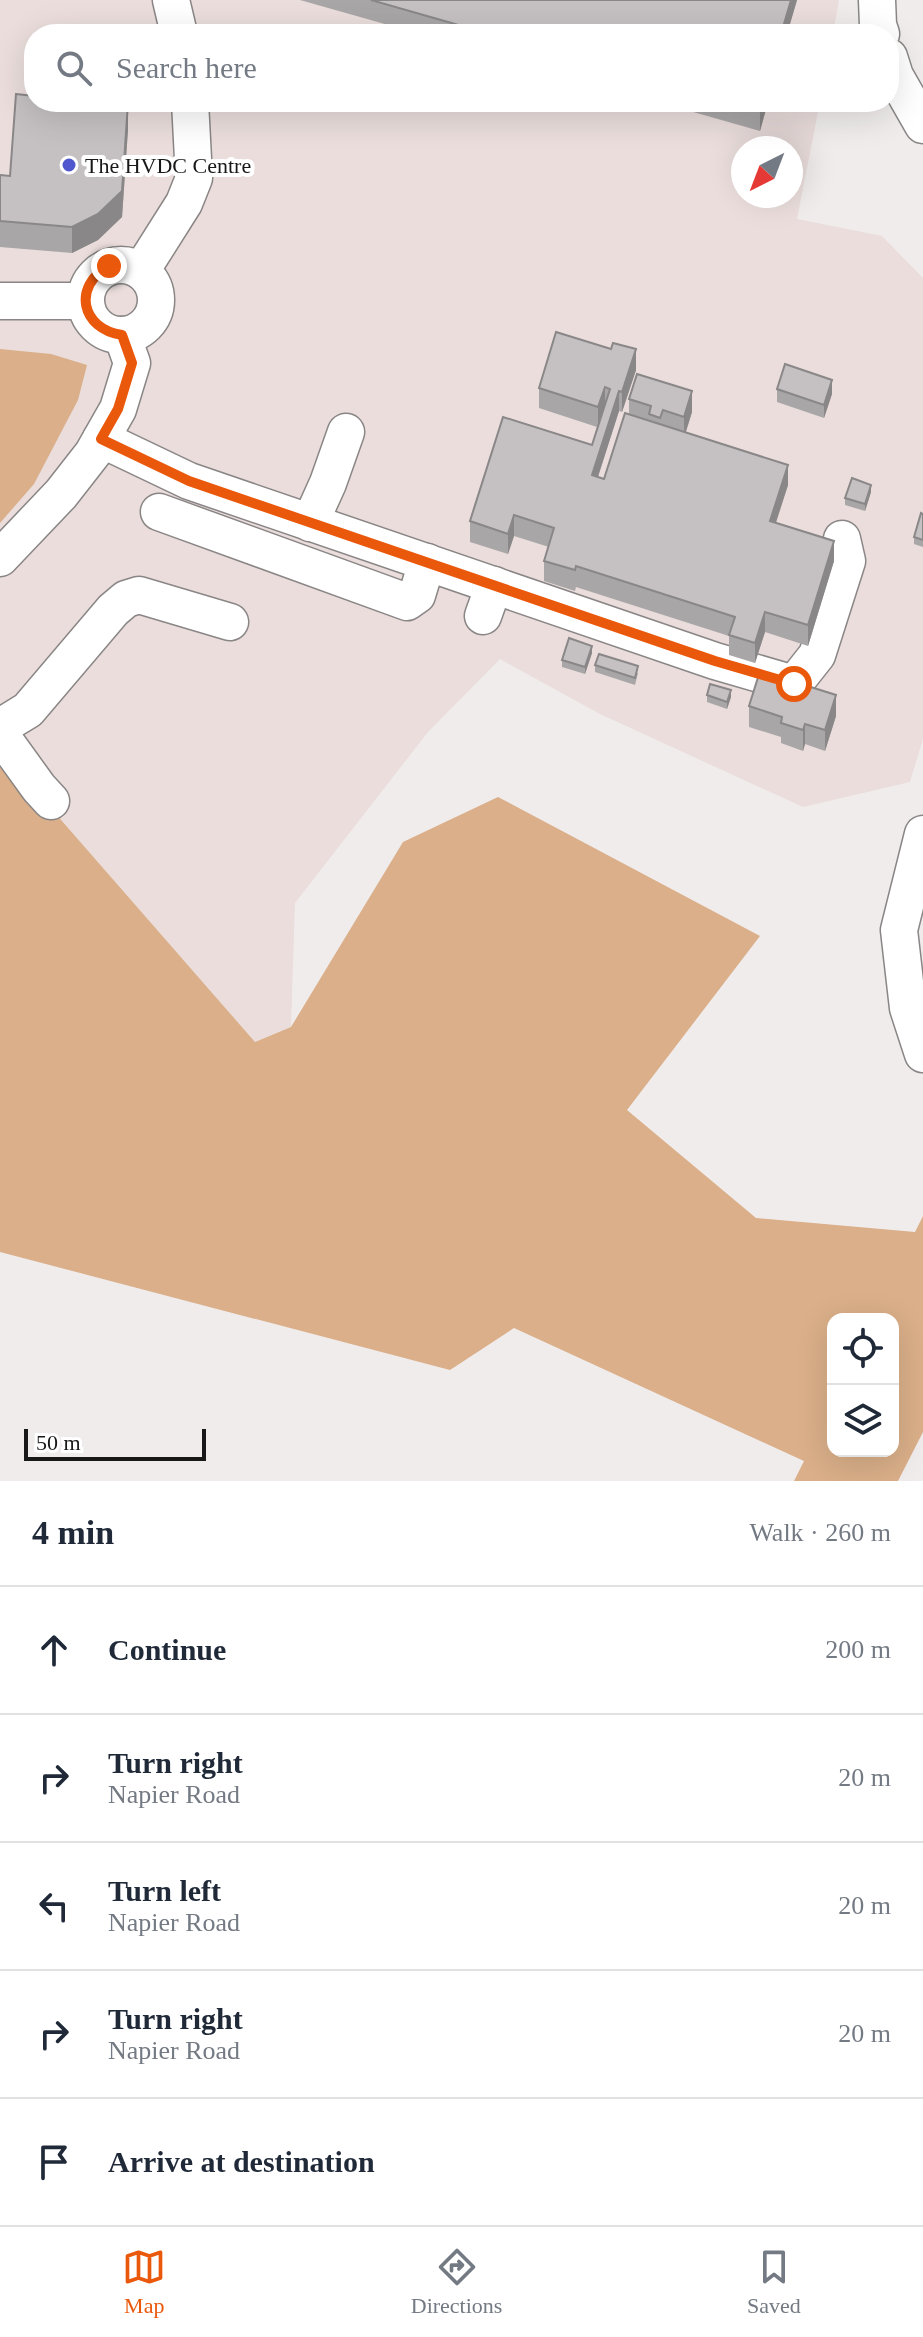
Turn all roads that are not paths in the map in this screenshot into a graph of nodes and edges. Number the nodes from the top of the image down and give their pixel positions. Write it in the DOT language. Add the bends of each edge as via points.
graph roads {
  1 [pos="171,0"];
  2 [pos="877,0"];
  3 [pos="177,24"];
  4 [pos="878,24"];
  5 [pos="899,83"];
  6 [pos="191,112"];
  7 [pos="923,125"];
  8 [pos="141,271"];
  9 [pos="0,301"];
  10 [pos="85,301"];
  11 [pos="122,335"];
  12 [pos="346,432"];
  13 [pos="101,439"];
  14 [pos="159,512"];
  15 [pos="310,523"];
  16 [pos="842,539"];
  17 [pos="0,558"];
  18 [pos="427,562"];
  19 [pos="230,622"];
  20 [pos="0,727"];
  21 [pos="0,734"];
  22 [pos="51,801"];
  23 [pos="923,834"];
  24 [pos="923,1054"];
  1 -- 3 [label="street"];
  2 -- 4 [label="street"];
  5 -- 7 [label="street"];
  6 -- 8 [label="street" via="194,178"];
  8 -- 10 [label="street" via="109,266 91,280"];
  8 -- 11 [label="street" via="154,288 155,310 142,328"];
  9 -- 10 [label="street"];
  10 -- 11 [label="street" via="101,329"];
  11 -- 13 [label="street" via="132,363 118,409"];
  12 -- 15 [label="street"];
  13 -- 15 [label="street" via="189,481"];
  13 -- 17 [label="street" via="61,494"];
  14 -- 18 [label="street" via="407,602 417,595"];
  15 -- 18 [label="street"];
  16 -- 18 [label="street" via="847,561 817,655 794,684 489,600"];
  19 -- 20 [label="street" via="139,595 126,599 28,710"];
  21 -- 22 [label="street"];
  23 -- 24 [label="street" via="899,930 908,1008"];
}
